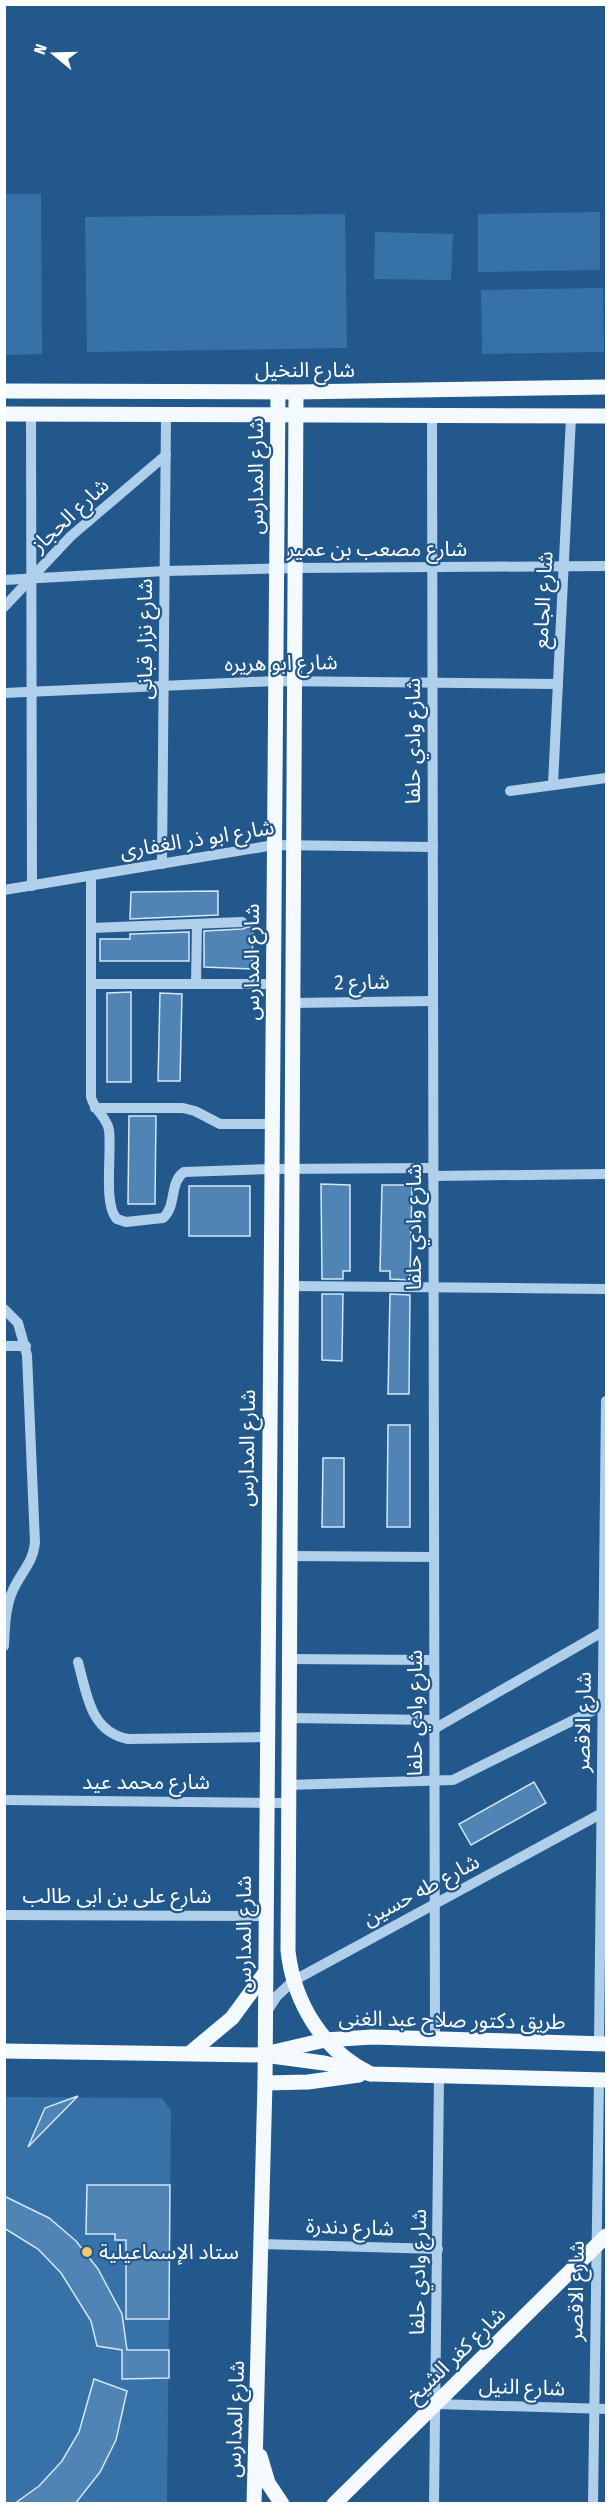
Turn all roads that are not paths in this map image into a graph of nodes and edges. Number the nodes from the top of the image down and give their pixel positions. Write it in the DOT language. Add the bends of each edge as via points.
graph roads {
  1 [pos="606,387"];
  2 [pos="4,391"];
  3 [pos="278,392"];
  4 [pos="296,392"];
  5 [pos="4,414"];
  6 [pos="31,414"];
  7 [pos="166,415"];
  8 [pos="277,415"];
  9 [pos="296,415"];
  10 [pos="432,415"];
  11 [pos="606,416"];
  12 [pos="571,417"];
  13 [pos="166,455"];
  14 [pos="606,566"];
  15 [pos="564,567"];
  16 [pos="295,568"];
  17 [pos="276,569"];
  18 [pos="432,569"];
  19 [pos="165,571"];
  20 [pos="31,579"];
  21 [pos="4,580"];
  22 [pos="4,607"];
  23 [pos="275,681"];
  24 [pos="294,681"];
  25 [pos="432,683"];
  26 [pos="558,684"];
  27 [pos="164,686"];
  28 [pos="4,693"];
  29 [pos="32,693"];
  30 [pos="606,778"];
  31 [pos="553,784"];
  32 [pos="510,791"];
  33 [pos="273,845"];
  34 [pos="293,845"];
  35 [pos="433,847"];
  36 [pos="162,864"];
  37 [pos="91,876"];
  38 [pos="32,886"];
  39 [pos="4,890"];
  40 [pos="242,922"];
  41 [pos="197,924"];
  42 [pos="91,928"];
  43 [pos="91,984"];
  44 [pos="196,984"];
  45 [pos="272,984"];
  46 [pos="433,1001"];
  47 [pos="292,1003"];
  48 [pos="95,1108"];
  49 [pos="271,1124"];
  50 [pos="291,1168"];
  51 [pos="271,1169"];
  52 [pos="433,1172"];
  53 [pos="606,1174"];
  54 [pos="291,1286"];
  55 [pos="434,1287"];
  56 [pos="606,1289"];
  57 [pos="4,1309"];
  58 [pos="4,1346"];
  59 [pos="26,1346"];
  60 [pos="606,1401"];
  61 [pos="606,1453"];
  62 [pos="606,1539"];
  63 [pos="289,1556"];
  64 [pos="434,1557"];
  65 [pos="4,1580"];
  66 [pos="18,1580"];
  67 [pos="605,1631"];
  68 [pos="4,1646"];
  69 [pos="288,1659"];
  70 [pos="434,1660"];
  71 [pos="78,1662"];
  72 [pos="605,1705"];
  73 [pos="288,1718"];
  74 [pos="434,1725"];
  75 [pos="266,1737"];
  76 [pos="434,1783"];
  77 [pos="287,1785"];
  78 [pos="4,1800"];
  79 [pos="265,1802"];
  80 [pos="287,1803"];
  81 [pos="604,1817"];
  82 [pos="435,1904"];
  83 [pos="4,1915"];
  84 [pos="265,1916"];
  85 [pos="265,1973"];
  86 [pos="293,1981"];
  87 [pos="265,2015"];
  88 [pos="435,2039"];
  89 [pos="325,2040"];
  90 [pos="603,2044"];
  91 [pos="4,2051"];
  92 [pos="190,2053"];
  93 [pos="264,2055"];
  94 [pos="370,2074"];
  95 [pos="439,2076"];
  96 [pos="603,2079"];
  97 [pos="265,2083"];
  98 [pos="603,2243"];
  99 [pos="261,2244"];
  100 [pos="438,2249"];
  101 [pos="436,2404"];
  102 [pos="594,2408"];
  103 [pos="606,2409"];
  104 [pos="255,2435"];
  105 [pos="254,2504"];
  106 [pos="282,2504"];
  107 [pos="334,2504"];
  108 [pos="435,2504"];
  109 [pos="593,2504"];
  1 -- 4 [label="main road, شارع النخيل"];
  2 -- 3 [label="main road, شارع النخيل"];
  3 -- 4 [label="main road, شارع النخيل"];
  3 -- 8 [label="main road, شارع المدارس"];
  4 -- 9 [label="main road, شارع المدارس"];
  5 -- 6 [label="main road"];
  6 -- 7 [label="main road"];
  6 -- 20 [label="street"];
  7 -- 8 [label="main road"];
  7 -- 13 [label="street, شارع نزار قبانى"];
  8 -- 9 [label="main road"];
  8 -- 17 [label="main road, شارع المدارس"];
  9 -- 10 [label="main road"];
  9 -- 16 [label="main road, شارع المدارس"];
  10 -- 12 [label="main road"];
  10 -- 18 [label="street, شارع وادي حلفا"];
  11 -- 12 [label="main road"];
  12 -- 15 [label="street, شارع الجامع"];
  13 -- 19 [label="street, شارع نزار قبانى"];
  13 -- 20 [label="street, شارع الحجاز" via="71,536"];
  14 -- 15 [label="street, شارع مصعب بن عمير"];
  15 -- 18 [label="street, شارع مصعب بن عمير"];
  15 -- 26 [label="street, شارع الجامع"];
  16 -- 17 [label="street, شارع مصعب بن عمير"];
  16 -- 18 [label="street, شارع مصعب بن عمير"];
  16 -- 24 [label="main road, شارع المدارس"];
  17 -- 19 [label="street, شارع مصعب بن عمير"];
  17 -- 23 [label="main road, شارع المدارس"];
  18 -- 25 [label="street, شارع وادي حلفا"];
  19 -- 20 [label="street, شارع مصعب بن عمير"];
  19 -- 27 [label="street, شارع نزار قبانى"];
  20 -- 21 [label="street, شارع مصعب بن عمير"];
  20 -- 22 [label="street, شارع الحجاز"];
  20 -- 29 [label="street"];
  23 -- 24 [label="street, شارع ابو هريره"];
  23 -- 27 [label="street, شارع ابو هريره"];
  23 -- 33 [label="main road, شارع المدارس"];
  24 -- 25 [label="street, شارع ابو هريره"];
  24 -- 34 [label="main road, شارع المدارس"];
  25 -- 26 [label="street, شارع ابو هريره"];
  25 -- 35 [label="street, شارع وادي حلفا"];
  26 -- 31 [label="street, شارع الجامع"];
  27 -- 29 [label="street, شارع ابو هريره"];
  27 -- 36 [label="street, شارع نزار قبانى"];
  28 -- 29 [label="street, شارع ابو هريره"];
  29 -- 38 [label="street"];
  30 -- 31 [label="street"];
  31 -- 32 [label="street"];
  33 -- 34 [label="street, شارع ابو ذر الغفارى"];
  33 -- 36 [label="street, شارع ابو ذر الغفارى"];
  33 -- 45 [label="main road, شارع المدارس"];
  34 -- 35 [label="street, شارع ابو ذر الغفارى"];
  34 -- 47 [label="main road, شارع المدارس"];
  35 -- 46 [label="street, شارع وادي حلفا"];
  36 -- 37 [label="street, شارع ابو ذر الغفارى"];
  37 -- 38 [label="street, شارع ابو ذر الغفارى"];
  37 -- 42 [label="street"];
  38 -- 39 [label="street, شارع ابو ذر الغفارى"];
  40 -- 41 [label="street"];
  41 -- 42 [label="street"];
  41 -- 44 [label="street"];
  42 -- 43 [label="street"];
  43 -- 44 [label="street"];
  43 -- 48 [label="street" via="91,1093"];
  44 -- 45 [label="street"];
  45 -- 49 [label="main road, شارع المدارس"];
  46 -- 47 [label="street, شارع 2"];
  46 -- 52 [label="street, شارع وادي حلفا"];
  47 -- 50 [label="main road, شارع المدارس"];
  48 -- 49 [label="street" via="183,1108 215,1123"];
  48 -- 51 [label="street" via="109,1127 111,1207 121,1222 163,1218 170,1210 177,1178 184,1172"];
  49 -- 51 [label="main road, شارع المدارس"];
  50 -- 51 [label="street"];
  50 -- 52 [label="street"];
  50 -- 54 [label="main road, شارع المدارس"];
  51 -- 75 [label="main road, شارع المدارس"];
  52 -- 53 [label="street"];
  52 -- 55 [label="street, شارع وادي حلفا"];
  54 -- 55 [label="street"];
  54 -- 63 [label="main road, شارع المدارس"];
  55 -- 56 [label="street"];
  55 -- 64 [label="street, شارع وادي حلفا"];
  57 -- 59 [label="street" via="18,1323"];
  58 -- 59 [label="street"];
  59 -- 66 [label="street" via="34,1543 30,1563"];
  60 -- 61 [label="street, شارع الاقصر"];
  61 -- 62 [label="street, شارع الاقصر"];
  62 -- 67 [label="street, شارع الاقصر"];
  63 -- 64 [label="street"];
  63 -- 69 [label="main road, شارع المدارس"];
  64 -- 70 [label="street, شارع وادي حلفا"];
  65 -- 66 [label="street"];
  66 -- 68 [label="street" via="8,1604"];
  67 -- 72 [label="street, شارع الاقصر"];
  67 -- 74 [label="street"];
  69 -- 70 [label="street"];
  69 -- 73 [label="main road, شارع المدارس"];
  70 -- 74 [label="street, شارع وادي حلفا"];
  71 -- 75 [label="street" via="93,1716 111,1734 128,1739"];
  72 -- 76 [label="street" via="459,1778"];
  72 -- 81 [label="street, شارع الاقصر"];
  73 -- 74 [label="street"];
  73 -- 77 [label="main road, شارع المدارس"];
  74 -- 76 [label="street, شارع وادي حلفا"];
  75 -- 79 [label="main road, شارع المدارس"];
  76 -- 77 [label="street"];
  76 -- 82 [label="street, شارع وادي حلفا"];
  77 -- 80 [label="main road, شارع المدارس"];
  78 -- 79 [label="street, شارع محمد عيد"];
  79 -- 80 [label="street, شارع محمد عيد"];
  79 -- 84 [label="main road, شارع المدارس"];
  80 -- 86 [label="main road, شارع المدارس" via="288,1951"];
  81 -- 82 [label="street, شارع طه حسين"];
  81 -- 90 [label="street, شارع الاقصر"];
  82 -- 86 [label="street, شارع طه حسين"];
  82 -- 88 [label="street, شارع وادي حلفا"];
  83 -- 84 [label="street, شارع على بن ابى طالب"];
  84 -- 85 [label="main road, شارع المدارس"];
  85 -- 87 [label="main road, شارع المدارس"];
  85 -- 92 [label="main road" via="232,2018"];
  86 -- 87 [label="street, شارع طه حسين"];
  86 -- 89 [label="main road, شارع المدارس"];
  87 -- 93 [label="main road, شارع المدارس"];
  88 -- 89 [label="main road, طريق دكتور صلاح عبد الغنى"];
  88 -- 90 [label="main road, طريق دكتور صلاح عبد الغنى"];
  89 -- 93 [label="main road, طريق دكتور صلاح عبد الغنى"];
  89 -- 94 [label="main road, شارع المدارس" via="346,2061"];
  91 -- 92 [label="main road, طريق دكتور صلاح عبد الغنى"];
  92 -- 93 [label="main road, طريق دكتور صلاح عبد الغنى"];
  93 -- 94 [label="main road, طريق دكتور صلاح عبد الغنى"];
  93 -- 97 [label="main road, شارع المدارس"];
  94 -- 95 [label="main road, طريق دكتور صلاح عبد الغنى"];
  94 -- 97 [label="main road"];
  95 -- 96 [label="main road, طريق دكتور صلاح عبد الغنى"];
  95 -- 100 [label="street, شارع وادي حلفا"];
  96 -- 98 [label="street, شارع الاقصر"];
  97 -- 99 [label="main road, شارع المدارس"];
  98 -- 101 [label="main road, شارع كفر الشيخ"];
  98 -- 102 [label="street, شارع الاقصر"];
  99 -- 100 [label="street, شارع دندرة"];
  99 -- 104 [label="main road, شارع المدارس"];
  100 -- 101 [label="street, شارع وادي حلفا"];
  101 -- 102 [label="street, شارع النيل"];
  101 -- 107 [label="main road, شارع كفر الشيخ"];
  101 -- 108 [label="street, شارع وادي حلفا"];
  102 -- 103 [label="street, شارع النيل"];
  102 -- 109 [label="street, شارع الاقصر"];
  104 -- 105 [label="main road, شارع المدارس"];
  104 -- 106 [label="main road" via="268,2483"];
}
